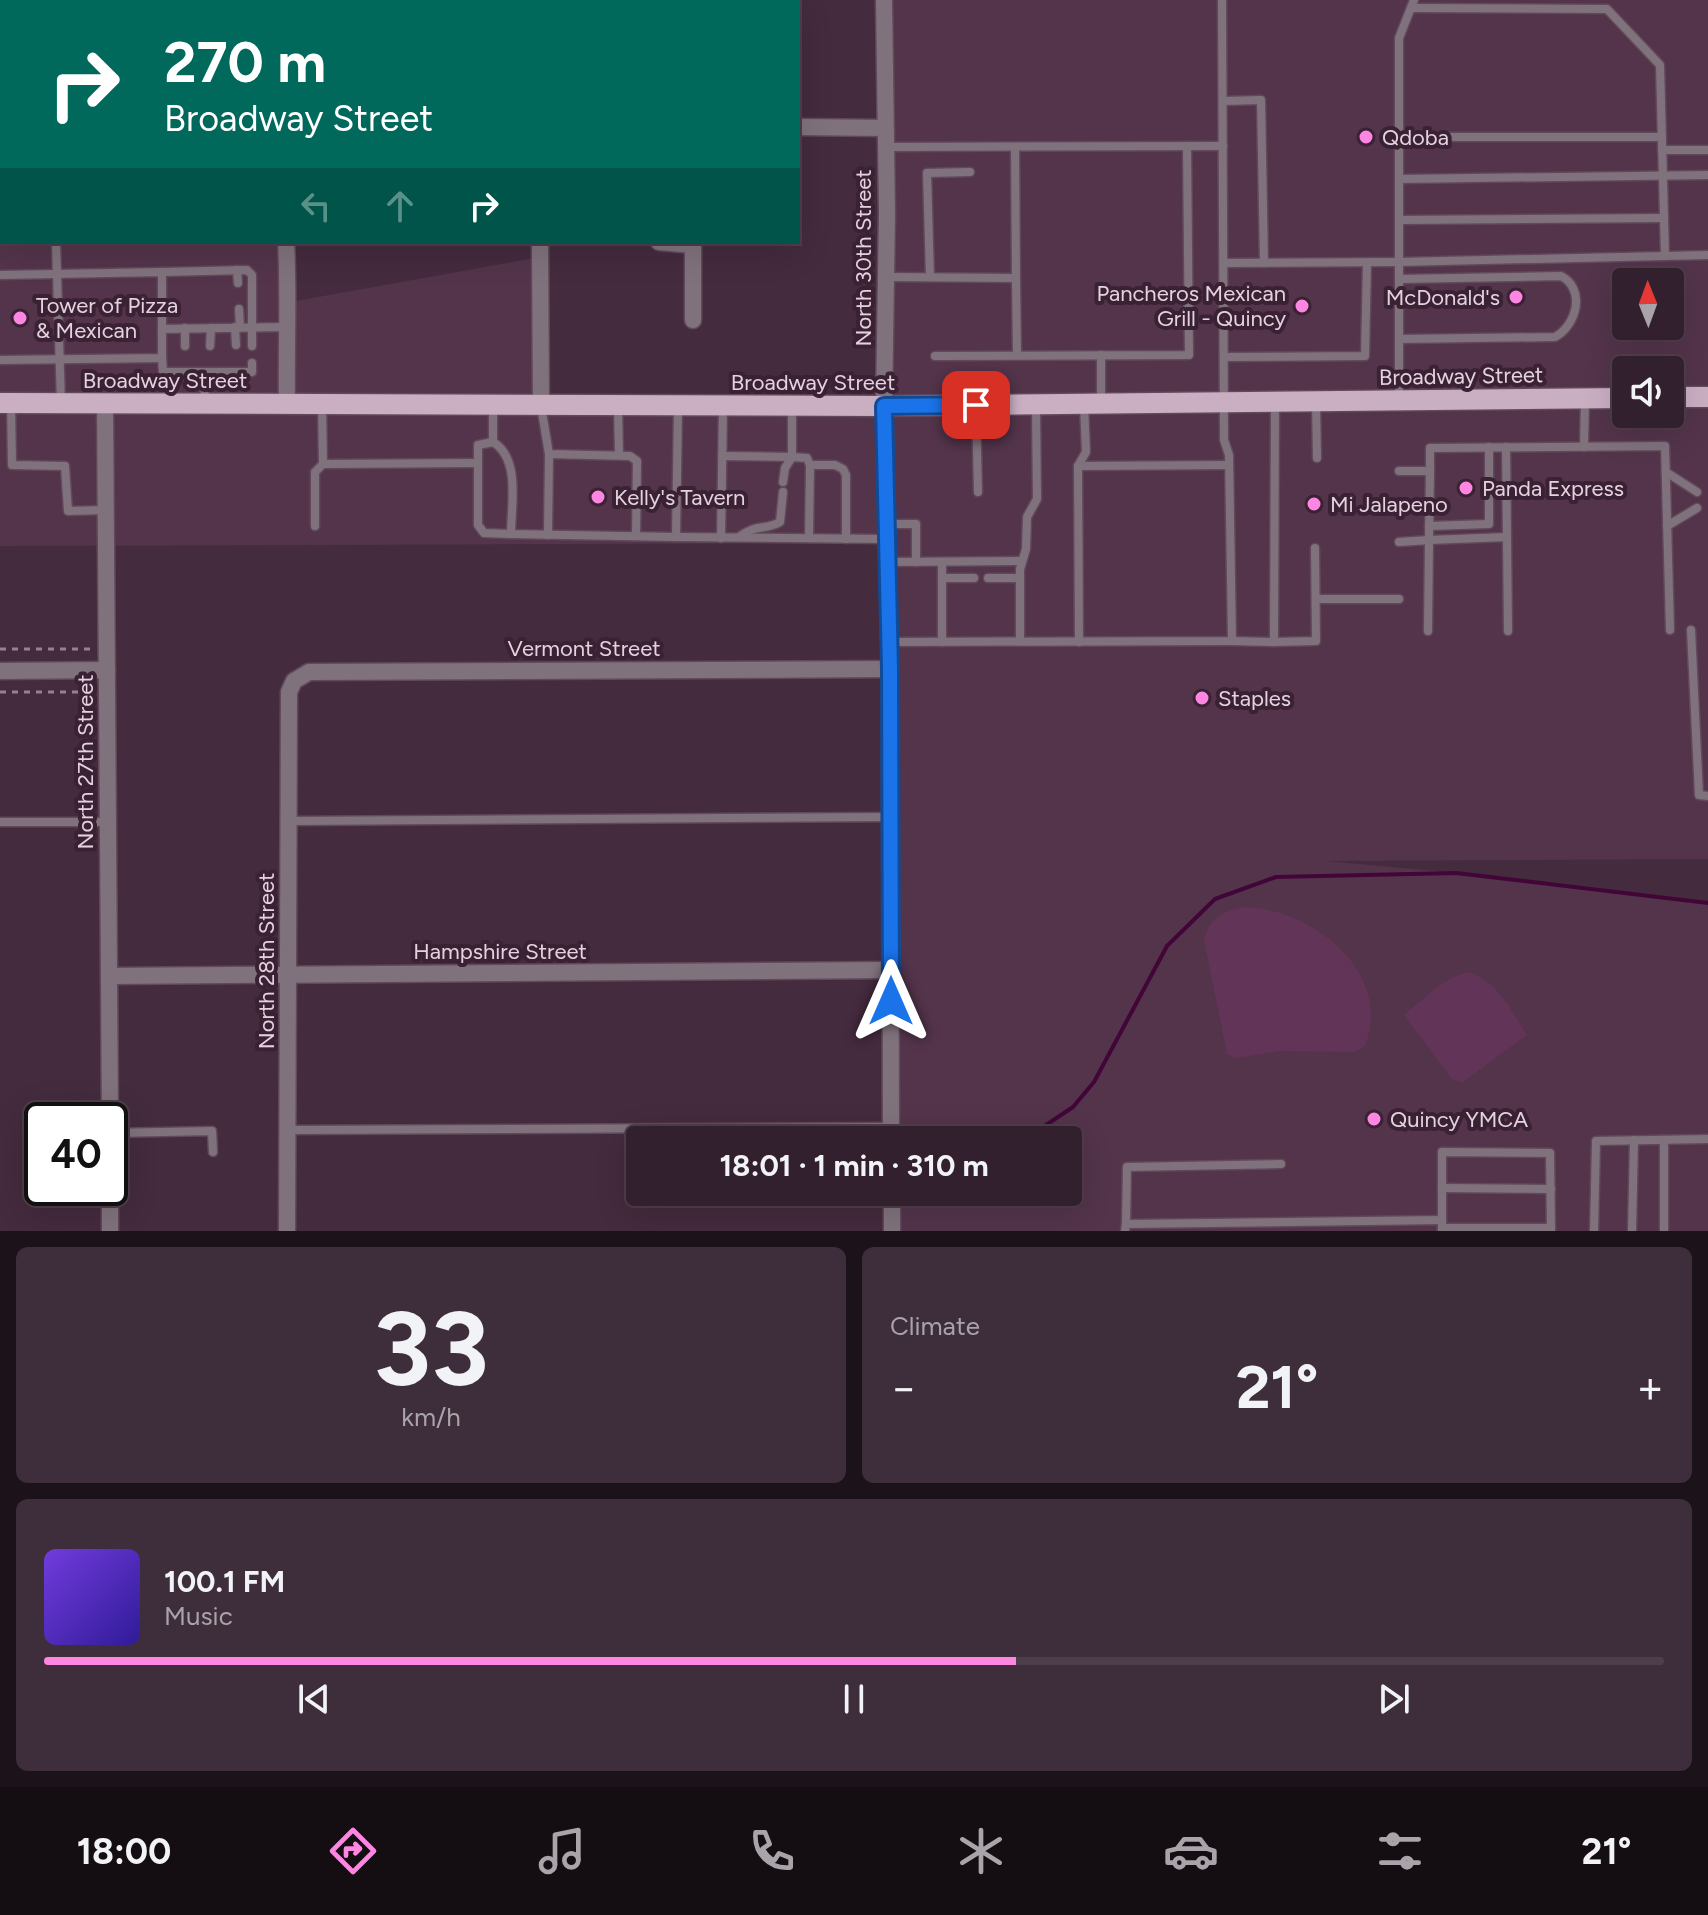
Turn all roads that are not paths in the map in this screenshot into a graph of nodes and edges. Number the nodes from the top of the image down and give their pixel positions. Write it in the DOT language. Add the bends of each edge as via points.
graph roads {
  1 [pos="884,0"];
  2 [pos="1222,0"];
  3 [pos="1412,4"];
  4 [pos="1223,101"];
  5 [pos="800,127"];
  6 [pos="885,128"];
  7 [pos="1399,137"];
  8 [pos="1662,137"];
  9 [pos="1187,146"];
  10 [pos="1223,146"];
  11 [pos="885,147"];
  12 [pos="1015,147"];
  13 [pos="1662,150"];
  14 [pos="1708,150"];
  15 [pos="970,172"];
  16 [pos="1708,175"];
  17 [pos="1663,176"];
  18 [pos="1399,179"];
  19 [pos="1664,218"];
  20 [pos="1399,220"];
  21 [pos="56,244"];
  22 [pos="286,244"];
  23 [pos="540,244"];
  24 [pos="693,244"];
  25 [pos="1708,255"];
  26 [pos="1665,256"];
  27 [pos="1399,262"];
  28 [pos="1224,263"];
  29 [pos="1264,263"];
  30 [pos="1367,263"];
  31 [pos="237,270"];
  32 [pos="162,272"];
  33 [pos="0,275"];
  34 [pos="57,275"];
  35 [pos="886,277"];
  36 [pos="930,277"];
  37 [pos="1016,278"];
  38 [pos="1399,279"];
  39 [pos="238,283"];
  40 [pos="239,309"];
  41 [pos="693,320"];
  42 [pos="238,327"];
  43 [pos="251,327"];
  44 [pos="286,327"];
  45 [pos="185,328"];
  46 [pos="211,328"];
  47 [pos="162,329"];
  48 [pos="1399,339"];
  49 [pos="236,345"];
  50 [pos="185,346"];
  51 [pos="210,346"];
  52 [pos="252,346"];
  53 [pos="1017,355"];
  54 [pos="1101,355"];
  55 [pos="935,356"];
  56 [pos="1224,357"];
  57 [pos="60,358"];
  58 [pos="162,358"];
  59 [pos="0,360"];
  60 [pos="252,363"];
  61 [pos="209,369"];
  62 [pos="1684,397"];
  63 [pos="1708,397"];
  64 [pos="1585,398"];
  65 [pos="1612,398"];
  66 [pos="1399,400"];
  67 [pos="1275,402"];
  68 [pos="1316,402"];
  69 [pos="5,403"];
  70 [pos="61,403"];
  71 [pos="1224,403"];
  72 [pos="105,404"];
  73 [pos="205,404"];
  74 [pos="287,404"];
  75 [pos="322,404"];
  76 [pos="493,404"];
  77 [pos="1093,404"];
  78 [pos="541,405"];
  79 [pos="618,405"];
  80 [pos="678,405"];
  81 [pos="976,405"];
  82 [pos="1036,405"];
  83 [pos="723,406"];
  84 [pos="792,406"];
  85 [pos="884,406"];
  86 [pos="493,442"];
  87 [pos="1489,447"];
  88 [pos="1506,447"];
  89 [pos="1584,447"];
  90 [pos="549,454"];
  91 [pos="619,455"];
  92 [pos="722,456"];
  93 [pos="792,457"];
  94 [pos="1317,458"];
  95 [pos="477,463"];
  96 [pos="323,464"];
  97 [pos="810,465"];
  98 [pos="1229,465"];
  99 [pos="1078,466"];
  100 [pos="1399,471"];
  101 [pos="1430,471"];
  102 [pos="1666,472"];
  103 [pos="783,482"];
  104 [pos="783,492"];
  105 [pos="978,492"];
  106 [pos="1697,492"];
  107 [pos="1697,508"];
  108 [pos="105,510"];
  109 [pos="315,526"];
  110 [pos="1429,526"];
  111 [pos="1667,526"];
  112 [pos="886,532"];
  113 [pos="511,534"];
  114 [pos="548,535"];
  115 [pos="636,536"];
  116 [pos="676,537"];
  117 [pos="1507,537"];
  118 [pos="721,538"];
  119 [pos="739,538"];
  120 [pos="809,538"];
  121 [pos="846,539"];
  122 [pos="1429,540"];
  123 [pos="1399,542"];
  124 [pos="1315,548"];
  125 [pos="1022,561"];
  126 [pos="887,562"];
  127 [pos="916,562"];
  128 [pos="942,562"];
  129 [pos="942,578"];
  130 [pos="974,578"];
  131 [pos="988,578"];
  132 [pos="1020,578"];
  133 [pos="1316,599"];
  134 [pos="1399,599"];
  135 [pos="1670,630"];
  136 [pos="1691,630"];
  137 [pos="1428,631"];
  138 [pos="1508,631"];
  139 [pos="1020,641"];
  140 [pos="1232,641"];
  141 [pos="889,642"];
  142 [pos="942,642"];
  143 [pos="1079,642"];
  144 [pos="1274,642"];
  145 [pos="890,669"];
  146 [pos="107,670"];
  147 [pos="0,671"];
  148 [pos="289,692"];
  149 [pos="1708,796"];
  150 [pos="890,817"];
  151 [pos="289,821"];
  152 [pos="0,822"];
  153 [pos="108,822"];
  154 [pos="890,970"];
  155 [pos="288,974"];
  156 [pos="109,976"];
  157 [pos="110,1102"];
  158 [pos="891,1126"];
  159 [pos="288,1130"];
  160 [pos="626,1132"];
  161 [pos="128,1133"];
  162 [pos="1708,1139"];
  163 [pos="1634,1140"];
  164 [pos="1664,1140"];
  165 [pos="213,1152"];
  166 [pos="1281,1164"];
  167 [pos="1442,1188"];
  168 [pos="1551,1189"];
  169 [pos="110,1206"];
  170 [pos="892,1206"];
  171 [pos="1442,1226"];
  172 [pos="1126,1228"];
  173 [pos="1551,1230"];
  174 [pos="110,1231"];
  175 [pos="287,1231"];
  176 [pos="892,1231"];
  177 [pos="1594,1231"];
  178 [pos="1632,1231"];
  179 [pos="1664,1231"];
  1 -- 6 [label="street, North 30th Street"];
  2 -- 4 [label="lane"];
  3 -- 7 [label="lane" via="1399,38"];
  3 -- 8 [label="lane" via="1607,9 1660,65"];
  4 -- 10 [label="lane"];
  4 -- 29 [label="lane" via="1261,100"];
  5 -- 6 [label="street"];
  6 -- 11 [label="street, North 30th Street"];
  7 -- 8 [label="lane"];
  7 -- 18 [label="lane"];
  8 -- 13 [label="lane"];
  9 -- 10 [label="lane"];
  9 -- 12 [label="lane"];
  9 -- 54 [label="lane" via="1189,355"];
  10 -- 28 [label="lane"];
  11 -- 12 [label="lane"];
  11 -- 35 [label="street, North 30th Street"];
  12 -- 37 [label="lane"];
  13 -- 14 [label="lane"];
  13 -- 17 [label="lane"];
  15 -- 36 [label="lane" via="927,173"];
  16 -- 17 [label="lane"];
  17 -- 18 [label="lane"];
  17 -- 19 [label="lane"];
  18 -- 20 [label="lane"];
  19 -- 20 [label="lane"];
  19 -- 26 [label="lane"];
  20 -- 27 [label="lane"];
  21 -- 34 [label="lane"];
  22 -- 44 [label="street"];
  23 -- 78 [label="street"];
  24 -- 41 [label="street"];
  25 -- 26 [label="lane"];
  26 -- 27 [label="lane"];
  27 -- 30 [label="lane"];
  27 -- 38 [label="lane"];
  28 -- 29 [label="lane"];
  28 -- 56 [label="lane"];
  29 -- 30 [label="lane"];
  30 -- 56 [label="lane" via="1365,356"];
  31 -- 32 [label="lane"];
  31 -- 39 [label="lane"];
  31 -- 43 [label="lane" via="252,275"];
  32 -- 34 [label="lane"];
  32 -- 47 [label="lane"];
  33 -- 34 [label="lane"];
  34 -- 57 [label="lane"];
  35 -- 36 [label="lane"];
  35 -- 85 [label="street, North 30th Street"];
  36 -- 37 [label="lane"];
  37 -- 53 [label="lane"];
  38 -- 48 [label="lane"];
  38 -- 48 [label="lane" via="1561,276 1574,293 1576,307 1566,331 1555,337"];
  40 -- 42 [label="lane"];
  42 -- 43 [label="lane"];
  42 -- 46 [label="lane"];
  42 -- 49 [label="lane"];
  43 -- 44 [label="lane"];
  43 -- 52 [label="lane"];
  44 -- 74 [label="street"];
  45 -- 46 [label="lane"];
  45 -- 47 [label="lane"];
  45 -- 50 [label="lane"];
  46 -- 51 [label="lane"];
  47 -- 58 [label="lane"];
  48 -- 66 [label="lane"];
  53 -- 54 [label="lane"];
  53 -- 55 [label="lane"];
  54 -- 77 [label="lane"];
  56 -- 71 [label="lane"];
  57 -- 58 [label="lane"];
  57 -- 59 [label="lane"];
  57 -- 70 [label="lane"];
  58 -- 61 [label="lane" via="163,372"];
  60 -- 61 [label="lane" via="252,372"];
  61 -- 73 [label="lane"];
  62 -- 63 [label="main road"];
  64 -- 65 [label="main road, Broadway Street"];
  64 -- 66 [label="main road, Broadway Street"];
  64 -- 89 [label="lane"];
  66 -- 68 [label="main road, Broadway Street"];
  67 -- 68 [label="main road, Broadway Street"];
  67 -- 71 [label="main road, Broadway Street"];
  67 -- 144 [label="lane"];
  68 -- 94 [label="lane"];
  69 -- 70 [label="main road, Broadway Street"];
  69 -- 108 [label="lane" via="12,465 65,466 68,511"];
  70 -- 72 [label="main road, Broadway Street"];
  71 -- 77 [label="main road, Broadway Street"];
  71 -- 98 [label="lane"];
  72 -- 73 [label="main road, Broadway Street"];
  72 -- 108 [label="street, North 27th Street"];
  73 -- 74 [label="main road, Broadway Street"];
  74 -- 75 [label="main road, Broadway Street"];
  75 -- 76 [label="main road, Broadway Street"];
  75 -- 96 [label="lane"];
  76 -- 78 [label="main road, Broadway Street"];
  76 -- 86 [label="lane"];
  77 -- 82 [label="main road, Broadway Street"];
  77 -- 99 [label="lane" via="1086,452"];
  78 -- 79 [label="main road, Broadway Street"];
  78 -- 90 [label="lane"];
  79 -- 80 [label="main road, Broadway Street"];
  79 -- 91 [label="lane"];
  80 -- 83 [label="main road, Broadway Street"];
  80 -- 116 [label="lane"];
  81 -- 82 [label="main road, Broadway Street"];
  81 -- 85 [label="main road, Broadway Street"];
  81 -- 105 [label="lane"];
  82 -- 125 [label="lane" via="1037,499 1027,517"];
  83 -- 84 [label="main road, Broadway Street"];
  83 -- 92 [label="lane"];
  84 -- 85 [label="main road, Broadway Street"];
  84 -- 93 [label="lane"];
  85 -- 112 [label="street, North 30th Street"];
  86 -- 95 [label="lane" via="478,445"];
  86 -- 113 [label="lane" via="511,466"];
  87 -- 88 [label="lane"];
  87 -- 101 [label="lane" via="1430,448"];
  87 -- 110 [label="lane" via="1489,524"];
  88 -- 89 [label="lane"];
  88 -- 117 [label="lane"];
  89 -- 102 [label="lane" via="1665,446"];
  90 -- 91 [label="lane"];
  90 -- 114 [label="lane"];
  91 -- 115 [label="lane" via="637,461"];
  92 -- 93 [label="lane"];
  92 -- 118 [label="lane"];
  93 -- 97 [label="lane" via="807,458"];
  93 -- 103 [label="lane"];
  95 -- 96 [label="lane"];
  95 -- 113 [label="lane" via="478,525 484,533"];
  96 -- 109 [label="lane" via="315,472"];
  97 -- 120 [label="lane"];
  97 -- 121 [label="lane" via="835,465 846,475"];
  98 -- 99 [label="lane"];
  98 -- 140 [label="lane"];
  99 -- 143 [label="lane"];
  100 -- 101 [label="lane"];
  101 -- 110 [label="lane"];
  102 -- 106 [label="lane"];
  102 -- 111 [label="lane"];
  104 -- 119 [label="lane" via="780,522 753,527"];
  107 -- 111 [label="lane"];
  108 -- 146 [label="street, North 27th Street"];
  110 -- 122 [label="lane"];
  111 -- 135 [label="lane"];
  112 -- 121 [label="lane"];
  112 -- 126 [label="street, North 30th Street"];
  112 -- 127 [label="lane" via="916,524"];
  113 -- 114 [label="lane"];
  114 -- 115 [label="lane"];
  115 -- 116 [label="lane"];
  116 -- 118 [label="lane"];
  117 -- 122 [label="lane"];
  117 -- 138 [label="lane"];
  118 -- 119 [label="lane"];
  119 -- 120 [label="lane"];
  120 -- 121 [label="lane"];
  122 -- 123 [label="lane"];
  122 -- 137 [label="lane"];
  124 -- 133 [label="lane"];
  125 -- 128 [label="lane"];
  125 -- 132 [label="lane"];
  126 -- 127 [label="lane"];
  126 -- 141 [label="street, North 30th Street"];
  127 -- 128 [label="lane"];
  128 -- 129 [label="lane"];
  129 -- 130 [label="lane"];
  129 -- 142 [label="lane"];
  131 -- 132 [label="lane"];
  132 -- 139 [label="lane"];
  133 -- 134 [label="lane"];
  133 -- 144 [label="lane" via="1316,641"];
  136 -- 149 [label="lane" via="1699,795"];
  139 -- 142 [label="lane"];
  139 -- 143 [label="lane"];
  140 -- 143 [label="lane"];
  140 -- 144 [label="lane"];
  141 -- 142 [label="lane"];
  141 -- 145 [label="street, North 30th Street"];
  145 -- 148 [label="street, Vermont Street" via="309,672 294,681"];
  145 -- 150 [label="street, North 30th Street"];
  146 -- 147 [label="street"];
  146 -- 153 [label="street, North 27th Street"];
  148 -- 151 [label="street, North 28th Street"];
  150 -- 151 [label="lane"];
  150 -- 154 [label="street, North 30th Street"];
  151 -- 155 [label="street, North 28th Street"];
  152 -- 153 [label="lane"];
  153 -- 156 [label="street, North 27th Street"];
  154 -- 155 [label="street, Hampshire Street"];
  154 -- 158 [label="street, North 30th Street"];
  155 -- 156 [label="street, Hampshire Street"];
  155 -- 159 [label="street, North 28th Street"];
  156 -- 157 [label="street, North 27th Street"];
  159 -- 160 [label="lane"];
  159 -- 175 [label="street, North 28th Street"];
  161 -- 165 [label="lane" via="212,1131"];
  162 -- 164 [label="lane"];
  163 -- 164 [label="lane"];
  163 -- 177 [label="lane" via="1596,1141"];
  163 -- 178 [label="lane"];
  164 -- 179 [label="lane"];
  166 -- 172 [label="lane" via="1127,1167"];
  167 -- 168 [label="lane"];
  167 -- 168 [label="lane" via="1442,1152 1550,1153"];
  167 -- 171 [label="lane"];
  168 -- 173 [label="lane"];
  169 -- 174 [label="street"];
  170 -- 176 [label="street"];
  171 -- 172 [label="lane"];
  171 -- 173 [label="lane"];
}
